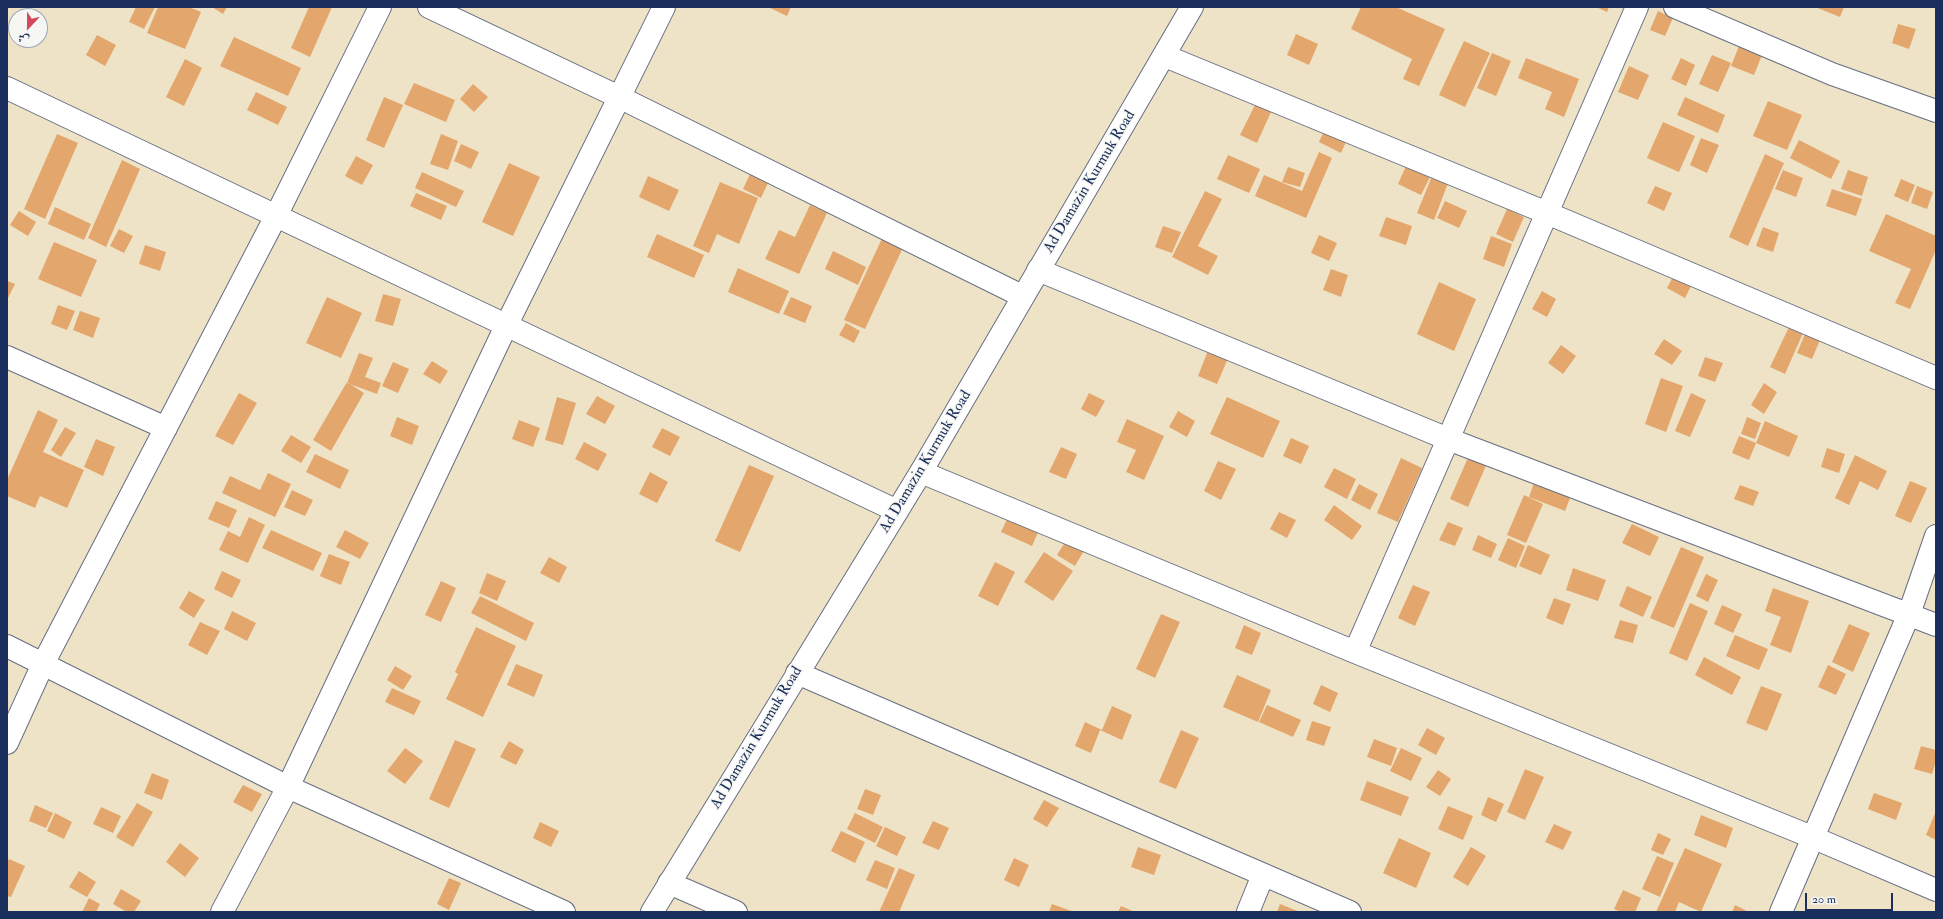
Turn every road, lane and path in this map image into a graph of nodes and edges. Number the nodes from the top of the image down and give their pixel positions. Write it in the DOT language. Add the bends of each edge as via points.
graph roads {
  1 [pos="380,7"];
  2 [pos="429,7"];
  3 [pos="664,7"];
  4 [pos="1192,7"];
  5 [pos="1637,7"];
  6 [pos="1675,7"];
  7 [pos="1165,56"];
  8 [pos="7,88"];
  9 [pos="619,97"];
  10 [pos="1936,111"];
  11 [pos="1547,213"];
  12 [pos="276,216"];
  13 [pos="1038,270"];
  14 [pos="1022,296"];
  15 [pos="506,326"];
  16 [pos="7,357"];
  17 [pos="1936,378"];
  18 [pos="166,428"];
  19 [pos="1448,440"];
  20 [pos="921,472"];
  21 [pos="897,511"];
  22 [pos="1936,536"];
  23 [pos="1909,614"];
  24 [pos="1936,625"];
  25 [pos="7,646"];
  26 [pos="1355,652"];
  27 [pos="43,664"];
  28 [pos="797,673"];
  29 [pos="7,743"];
  30 [pos="288,787"];
  31 [pos="1812,837"];
  32 [pos="1263,875"];
  33 [pos="669,883"];
  34 [pos="1936,890"];
  35 [pos="222,912"];
  36 [pos="564,912"];
  37 [pos="652,912"];
  38 [pos="736,912"];
  39 [pos="1248,912"];
  40 [pos="1350,912"];
  41 [pos="1781,912"];
  1 -- 12 [label="main road"];
  2 -- 9 [label="main road"];
  3 -- 9 [label="main road"];
  4 -- 7 [label="main road, Ad Damazin Kurmuk Road"];
  5 -- 11 [label="main road"];
  6 -- 10 [label="main road" via="1832,74"];
  7 -- 11 [label="main road"];
  7 -- 13 [label="main road, Ad Damazin Kurmuk Road"];
  8 -- 12 [label="main road"];
  9 -- 14 [label="main road"];
  9 -- 15 [label="main road"];
  11 -- 17 [label="main road"];
  11 -- 19 [label="main road"];
  12 -- 15 [label="main road"];
  12 -- 18 [label="main road"];
  13 -- 14 [label="main road, Ad Damazin Kurmuk Road"];
  13 -- 19 [label="main road"];
  14 -- 20 [label="main road, Ad Damazin Kurmuk Road"];
  15 -- 21 [label="main road"];
  15 -- 30 [label="main road"];
  16 -- 18 [label="main road"];
  18 -- 27 [label="main road"];
  19 -- 23 [label="main road"];
  19 -- 26 [label="main road"];
  20 -- 21 [label="main road, Ad Damazin Kurmuk Road"];
  20 -- 26 [label="main road"];
  21 -- 28 [label="main road, Ad Damazin Kurmuk Road"];
  22 -- 23 [label="main road"];
  23 -- 24 [label="main road"];
  23 -- 31 [label="main road"];
  25 -- 27 [label="main road"];
  26 -- 31 [label="main road"];
  27 -- 29 [label="main road"];
  27 -- 30 [label="main road"];
  28 -- 32 [label="main road"];
  28 -- 33 [label="main road, Ad Damazin Kurmuk Road"];
  30 -- 35 [label="main road"];
  30 -- 36 [label="main road"];
  31 -- 34 [label="main road"];
  31 -- 41 [label="main road"];
  32 -- 39 [label="main road"];
  32 -- 40 [label="main road"];
  33 -- 37 [label="main road, Ad Damazin Kurmuk Road"];
  33 -- 38 [label="main road"];
}
